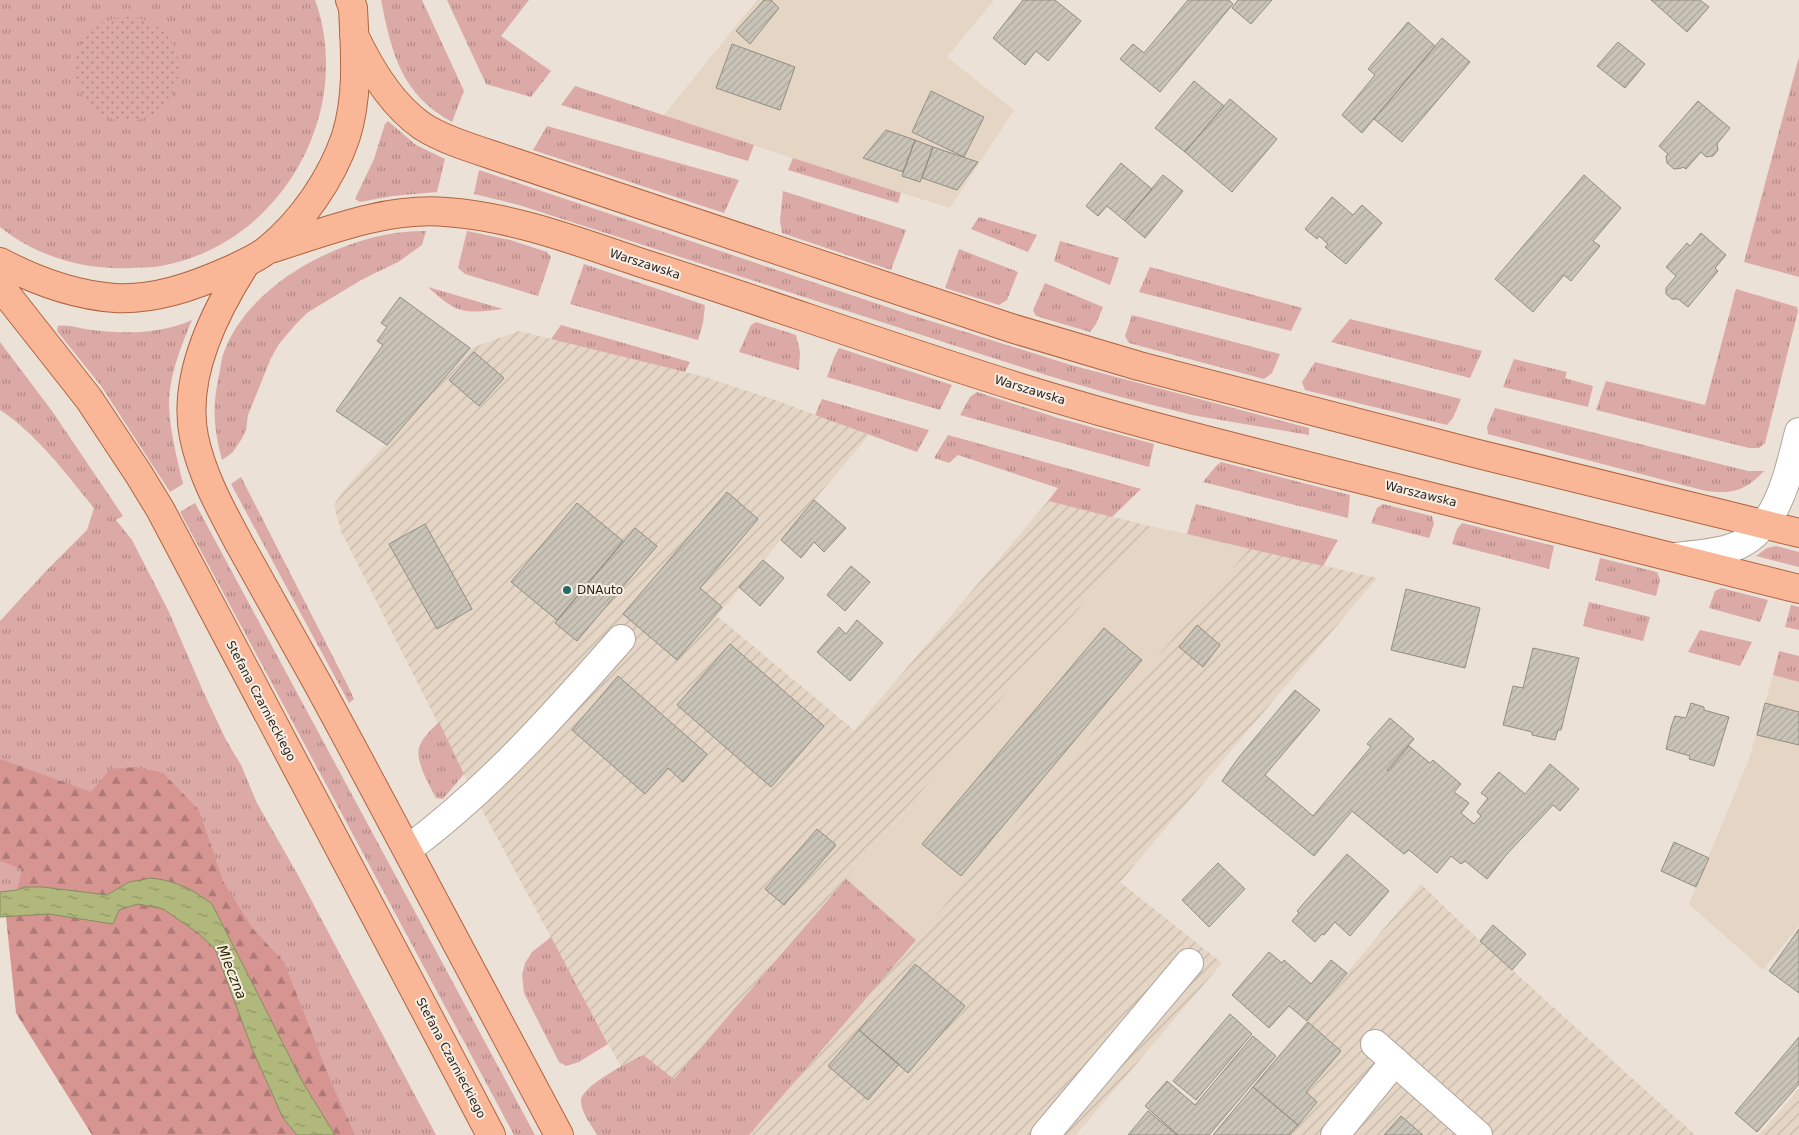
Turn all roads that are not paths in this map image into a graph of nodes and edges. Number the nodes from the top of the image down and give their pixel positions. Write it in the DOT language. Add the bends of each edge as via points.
graph roads {
  1 [pos="352,11"];
  2 [pos="257,256"];
  3 [pos="0,262"];
  4 [pos="0,286"];
  5 [pos="1799,432"];
  6 [pos="1794,477"];
  7 [pos="1765,525"];
  8 [pos="1799,533"];
  9 [pos="1674,557"];
  10 [pos="1799,589"];
  11 [pos="621,639"];
  12 [pos="408,849"];
  13 [pos="1189,963"];
  14 [pos="491,1135"];
  15 [pos="559,1135"];
  16 [pos="1045,1135"];
  17 [pos="1335,1135"];
  18 [pos="1478,1135"];
  1 -- 2 [label="main road" via="355,74 352,112 336,162 298,220"];
  1 -- 7 [label="main road" via="360,49 380,81 413,119 434,132 498,157 1011,328 1139,366"];
  2 -- 3 [label="main road" via="212,279 171,292 116,298 57,287"];
  2 -- 9 [label="main road, Warszawska" via="351,224 401,213 444,211 493,217 1021,388 1164,429"];
  2 -- 12 [label="main road" via="223,302 207,337 193,388 194,436 209,483 228,522"];
  4 -- 14 [label="main road, Stefana Czarnieckiego" via="89,399 160,508"];
  5 -- 6 [label="street"];
  6 -- 7 [label="street"];
  7 -- 8 [label="main road"];
  7 -- 9 [label="street" via="1753,537 1729,549"];
  9 -- 10 [label="main road, Warszawska"];
  11 -- 12 [label="street" via="551,719 481,788"];
  12 -- 15 [label="main road"];
  13 -- 16 [label="street"];
  17 -- 18 [label="street" via="1385,1052"];
}
